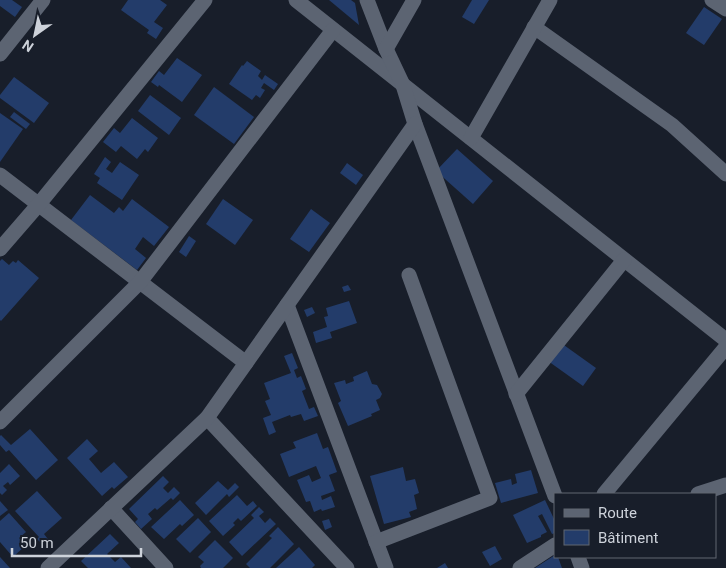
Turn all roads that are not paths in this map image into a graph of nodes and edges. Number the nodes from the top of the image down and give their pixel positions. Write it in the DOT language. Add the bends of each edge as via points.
graph roads {
  1 [pos="43,0"];
  2 [pos="205,0"];
  3 [pos="296,0"];
  4 [pos="367,0"];
  5 [pos="414,0"];
  6 [pos="550,0"];
  7 [pos="712,0"];
  8 [pos="726,9"];
  9 [pos="534,27"];
  10 [pos="334,30"];
  11 [pos="386,49"];
  12 [pos="0,54"];
  13 [pos="403,85"];
  14 [pos="415,124"];
  15 [pos="471,138"];
  16 [pos="726,174"];
  17 [pos="0,175"];
  18 [pos="39,204"];
  19 [pos="0,249"];
  20 [pos="624,260"];
  21 [pos="409,276"];
  22 [pos="140,282"];
  23 [pos="287,305"];
  24 [pos="726,340"];
  25 [pos="726,346"];
  26 [pos="246,363"];
  27 [pos="516,394"];
  28 [pos="208,418"];
  29 [pos="0,422"];
  30 [pos="726,486"];
  31 [pos="554,493"];
  32 [pos="605,493"];
  33 [pos="702,493"];
  34 [pos="111,508"];
  35 [pos="376,542"];
  36 [pos="554,546"];
  37 [pos="48,568"];
  38 [pos="166,568"];
  39 [pos="347,568"];
  40 [pos="386,568"];
  41 [pos="520,568"];
  1 -- 12 [label="street"];
  2 -- 18 [label="street"];
  3 -- 10 [label="street"];
  4 -- 11 [label="street"];
  5 -- 11 [label="street"];
  6 -- 9 [label="street"];
  7 -- 8 [label="street"];
  9 -- 15 [label="street"];
  9 -- 16 [label="street" via="672,125"];
  10 -- 13 [label="street"];
  10 -- 22 [label="street"];
  11 -- 13 [label="street"];
  13 -- 14 [label="street"];
  13 -- 15 [label="street"];
  14 -- 23 [label="street"];
  14 -- 27 [label="street"];
  15 -- 20 [label="street"];
  17 -- 18 [label="street"];
  18 -- 19 [label="street"];
  18 -- 22 [label="street"];
  20 -- 24 [label="street"];
  20 -- 27 [label="street"];
  21 -- 35 [label="street" via="490,498"];
  22 -- 26 [label="street"];
  22 -- 29 [label="street"];
  23 -- 26 [label="street"];
  23 -- 35 [label="street"];
  25 -- 32 [label="street"];
  26 -- 28 [label="street"];
  27 -- 31 [label="street"];
  28 -- 34 [label="street"];
  28 -- 39 [label="street"];
  30 -- 33 [label="street"];
  34 -- 37 [label="street"];
  34 -- 38 [label="street"];
  35 -- 40 [label="street"];
  36 -- 41 [label="street"];
}
